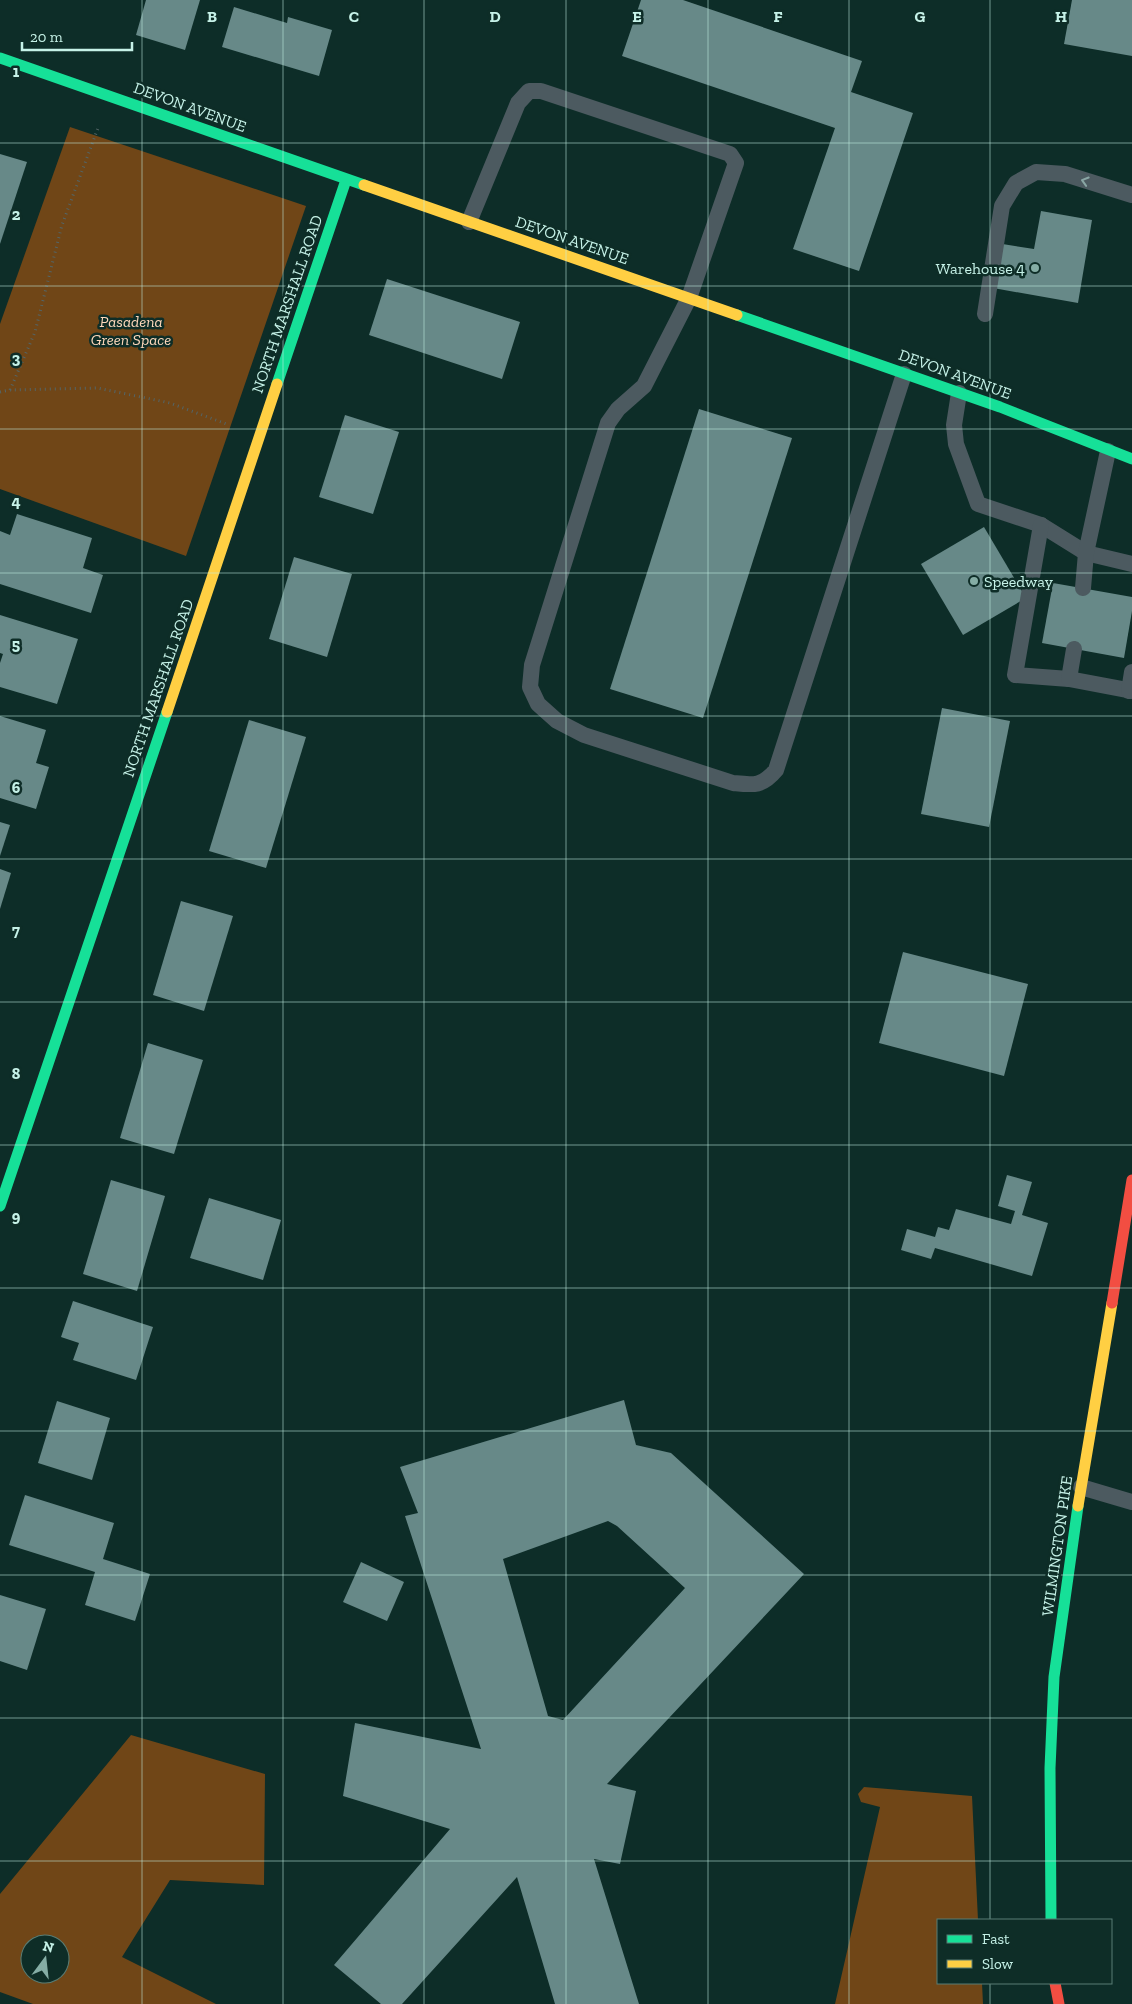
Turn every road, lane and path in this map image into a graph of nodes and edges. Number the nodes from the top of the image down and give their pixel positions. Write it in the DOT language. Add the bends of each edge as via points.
graph roads {
  1 [pos="0,58"];
  2 [pos="110,96"];
  3 [pos="346,180"];
  4 [pos="1132,195"];
  5 [pos="469,222"];
  6 [pos="689,298"];
  7 [pos="986,314"];
  8 [pos="904,374"];
  9 [pos="10,390"];
  10 [pos="0,392"];
  11 [pos="959,393"];
  12 [pos="260,436"];
  13 [pos="1108,451"];
  14 [pos="1132,459"];
  15 [pos="1040,525"];
  16 [pos="1086,553"];
  17 [pos="1132,564"];
  18 [pos="1083,588"];
  19 [pos="1074,649"];
  20 [pos="1132,672"];
  21 [pos="1069,679"];
  22 [pos="1130,691"];
  23 [pos="1132,1180"];
  24 [pos="0,1206"];
  25 [pos="1081,1487"];
  26 [pos="1132,1502"];
  27 [pos="1051,1919"];
  28 [pos="1055,1984"];
  29 [pos="1059,2004"];
  1 -- 2 [label="street, DEVON AVENUE"];
  2 -- 3 [label="street, DEVON AVENUE"];
  2 -- 9 [label="path" via="62,225 35,332"];
  3 -- 5 [label="street, DEVON AVENUE"];
  3 -- 12 [label="street, NORTH MARSHALL ROAD"];
  4 -- 7 [label="lane, one-way" via="1066,174 1036,172 1016,183 1002,206"];
  5 -- 6 [label="street, DEVON AVENUE"];
  5 -- 6 [label="lane" via="518,103 528,91 541,91 730,154 736,163"];
  6 -- 8 [label="street, DEVON AVENUE"];
  6 -- 8 [label="lane" via="644,386 618,409 608,423 532,665 530,687 538,704 557,721 584,735 733,783 752,785 766,782 776,770"];
  8 -- 11 [label="street, DEVON AVENUE"];
  9 -- 10 [label="path"];
  9 -- 12 [label="path" via="97,388 170,403"];
  11 -- 13 [label="street, DEVON AVENUE"];
  11 -- 15 [label="lane" via="954,425 956,444 978,504"];
  12 -- 24 [label="street, NORTH MARSHALL ROAD"];
  13 -- 14 [label="street, DEVON AVENUE"];
  13 -- 16 [label="lane"];
  15 -- 16 [label="lane"];
  15 -- 21 [label="lane" via="1016,675"];
  16 -- 17 [label="lane"];
  16 -- 18 [label="lane"];
  19 -- 21 [label="lane"];
  20 -- 22 [label="lane"];
  21 -- 22 [label="lane"];
  23 -- 25 [label="street, WILMINGTON PIKE"];
  25 -- 26 [label="lane"];
  25 -- 27 [label="street, WILMINGTON PIKE" via="1054,1677 1050,1768"];
  28 -- 29 [label="street"];
}
